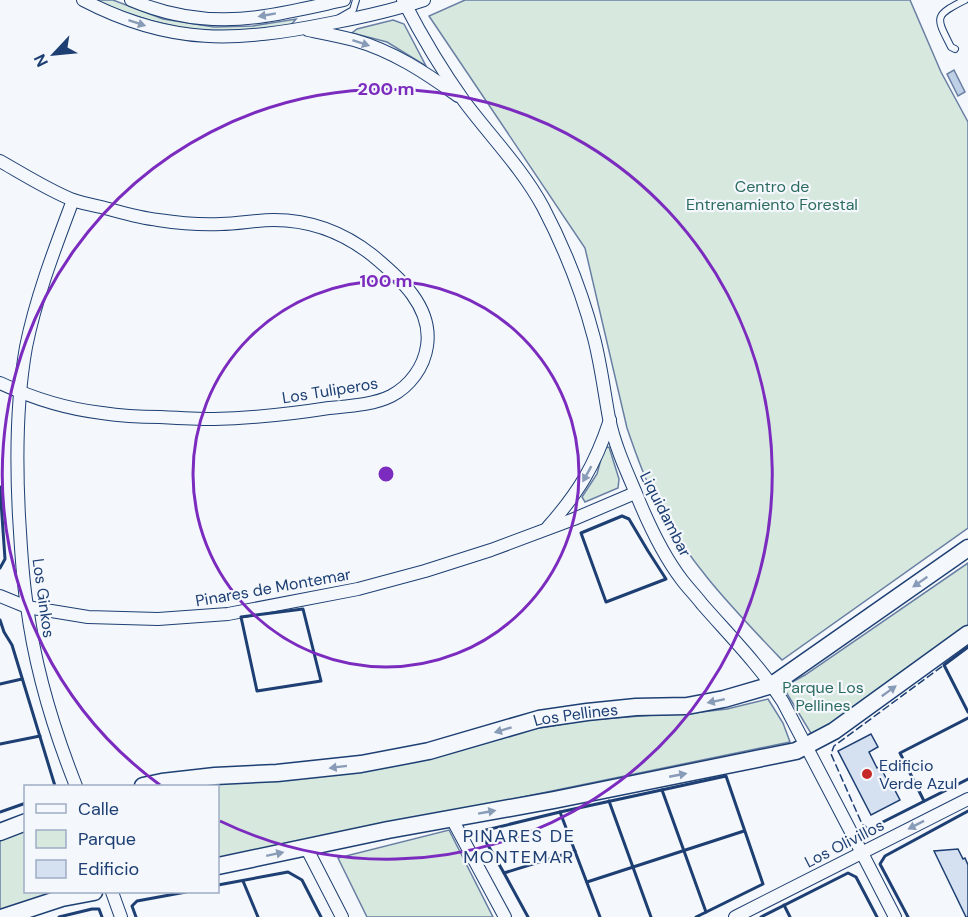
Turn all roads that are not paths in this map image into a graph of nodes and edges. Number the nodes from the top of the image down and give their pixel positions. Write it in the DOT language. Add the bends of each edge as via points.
graph roads {
  1 [pos="83,0"];
  2 [pos="131,0"];
  3 [pos="345,0"];
  4 [pos="356,0"];
  5 [pos="424,0"];
  6 [pos="965,0"];
  7 [pos="405,3"];
  8 [pos="328,24"];
  9 [pos="304,29"];
  10 [pos="955,49"];
  11 [pos="464,101"];
  12 [pos="0,161"];
  13 [pos="73,200"];
  14 [pos="0,383"];
  15 [pos="19,392"];
  16 [pos="610,420"];
  17 [pos="635,493"];
  18 [pos="546,530"];
  19 [pos="968,549"];
  20 [pos="0,596"];
  21 [pos="27,607"];
  22 [pos="968,634"];
  23 [pos="772,685"];
  24 [pos="806,746"];
  25 [pos="76,785"];
  26 [pos="147,785"];
  27 [pos="968,799"];
  28 [pos="452,819"];
  29 [pos="24,823"];
  30 [pos="0,831"];
  31 [pos="306,847"];
  32 [pos="862,853"];
  33 [pos="219,866"];
  34 [pos="85,893"];
  35 [pos="113,893"];
  36 [pos="4,917"];
  37 [pos="121,917"];
  38 [pos="342,917"];
  39 [pos="505,917"];
  40 [pos="735,917"];
  41 [pos="895,917"];
  1 -- 9 [label="street, one-way" via="124,19 192,35 246,36"];
  3 -- 2 [label="street, one-way" via="228,19 176,14"];
  4 -- 8 [label="lane" via="353,10"];
  5 -- 7 [label="street"];
  6 -- 10 [label="lane" via="944,10 940,17 939,22"];
  7 -- 8 [label="street" via="385,12"];
  7 -- 11 [label="street, Liquidambar"];
  8 -- 9 [label="street"];
  9 -- 11 [label="street, Liquidambar, one-way" via="378,48 428,75"];
  11 -- 16 [label="street, Liquidambar" via="533,189 559,239 589,319"];
  12 -- 13 [label="street, Los Tuliperos"];
  13 -- 15 [label="street, Los Ginkos" via="35,310"];
  13 -- 15 [label="street, Los Tuliperos" via="158,220 223,225 274,220 335,232 373,256 414,297 427,327 424,359 413,378 388,397 282,415 212,419 129,416 74,408"];
  14 -- 15 [label="street, Los Tuliperos"];
  15 -- 21 [label="street, Los Ginkos" via="16,463"];
  16 -- 17 [label="street, Liquidambar"];
  16 -- 18 [label="street, Pinares de Montemar, one-way" via="588,472"];
  17 -- 18 [label="street, Pinares de Montemar"];
  17 -- 23 [label="street, Liquidambar" via="681,579"];
  18 -- 21 [label="street, Pinares de Montemar" via="358,589 228,614 123,619"];
  19 -- 23 [label="main road, Los Pellines, one-way"];
  20 -- 21 [label="street, Pinares de Montemar"];
  21 -- 25 [label="street, Los Ginkos" via="45,694"];
  24 -- 22 [label="main road, one-way"];
  23 -- 24 [label="street, Liquidambar"];
  23 -- 26 [label="main road, Los Pellines, one-way" via="687,706 636,707 539,719 429,751 361,764"];
  28 -- 24 [label="main road, one-way"];
  24 -- 32 [label="street, Liquidambar"];
  27 -- 32 [label="street, Los Olivillos, one-way"];
  28 -- 31 [label="main road"];
  28 -- 39 [label="street"];
  29 -- 30 [label="main road"];
  33 -- 31 [label="main road, one-way"];
  31 -- 38 [label="street"];
  32 -- 40 [label="street, Los Olivillos"];
  32 -- 41 [label="street, Liquidambar"];
  34 -- 36 [label="main road"];
  35 -- 37 [label="street"];
}
